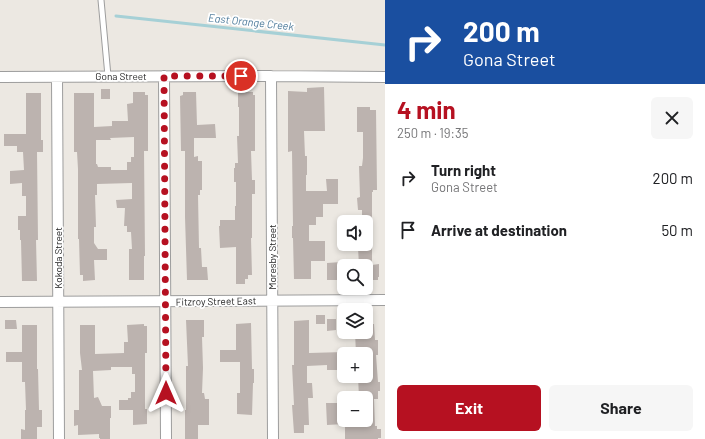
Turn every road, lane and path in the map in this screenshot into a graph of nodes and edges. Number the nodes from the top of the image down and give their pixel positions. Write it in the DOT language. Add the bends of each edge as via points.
graph roads {
  1 [pos="101,0"];
  2 [pos="108,76"];
  3 [pos="164,76"];
  4 [pos="271,76"];
  5 [pos="0,77"];
  6 [pos="57,77"];
  7 [pos="385,77"];
  8 [pos="273,300"];
  9 [pos="385,300"];
  10 [pos="165,301"];
  11 [pos="0,302"];
  12 [pos="58,302"];
  13 [pos="59,439"];
  14 [pos="166,439"];
  15 [pos="273,439"];
  1 -- 2 [label="lane"];
  2 -- 3 [label="street, Gona Street"];
  2 -- 6 [label="street, Gona Street"];
  3 -- 4 [label="street, Gona Street"];
  3 -- 10 [label="street"];
  4 -- 7 [label="street, Gona Street"];
  4 -- 8 [label="street, Moresby Street"];
  5 -- 6 [label="street, Gona Street"];
  6 -- 12 [label="street, Kokoda Street"];
  8 -- 9 [label="street, Fitzroy Street East"];
  8 -- 10 [label="street, Fitzroy Street East"];
  8 -- 15 [label="street, Moresby Street"];
  10 -- 12 [label="street, Fitzroy Street East"];
  10 -- 14 [label="street"];
  11 -- 12 [label="street, Fitzroy Street East"];
  12 -- 13 [label="street, Kokoda Street"];
}
